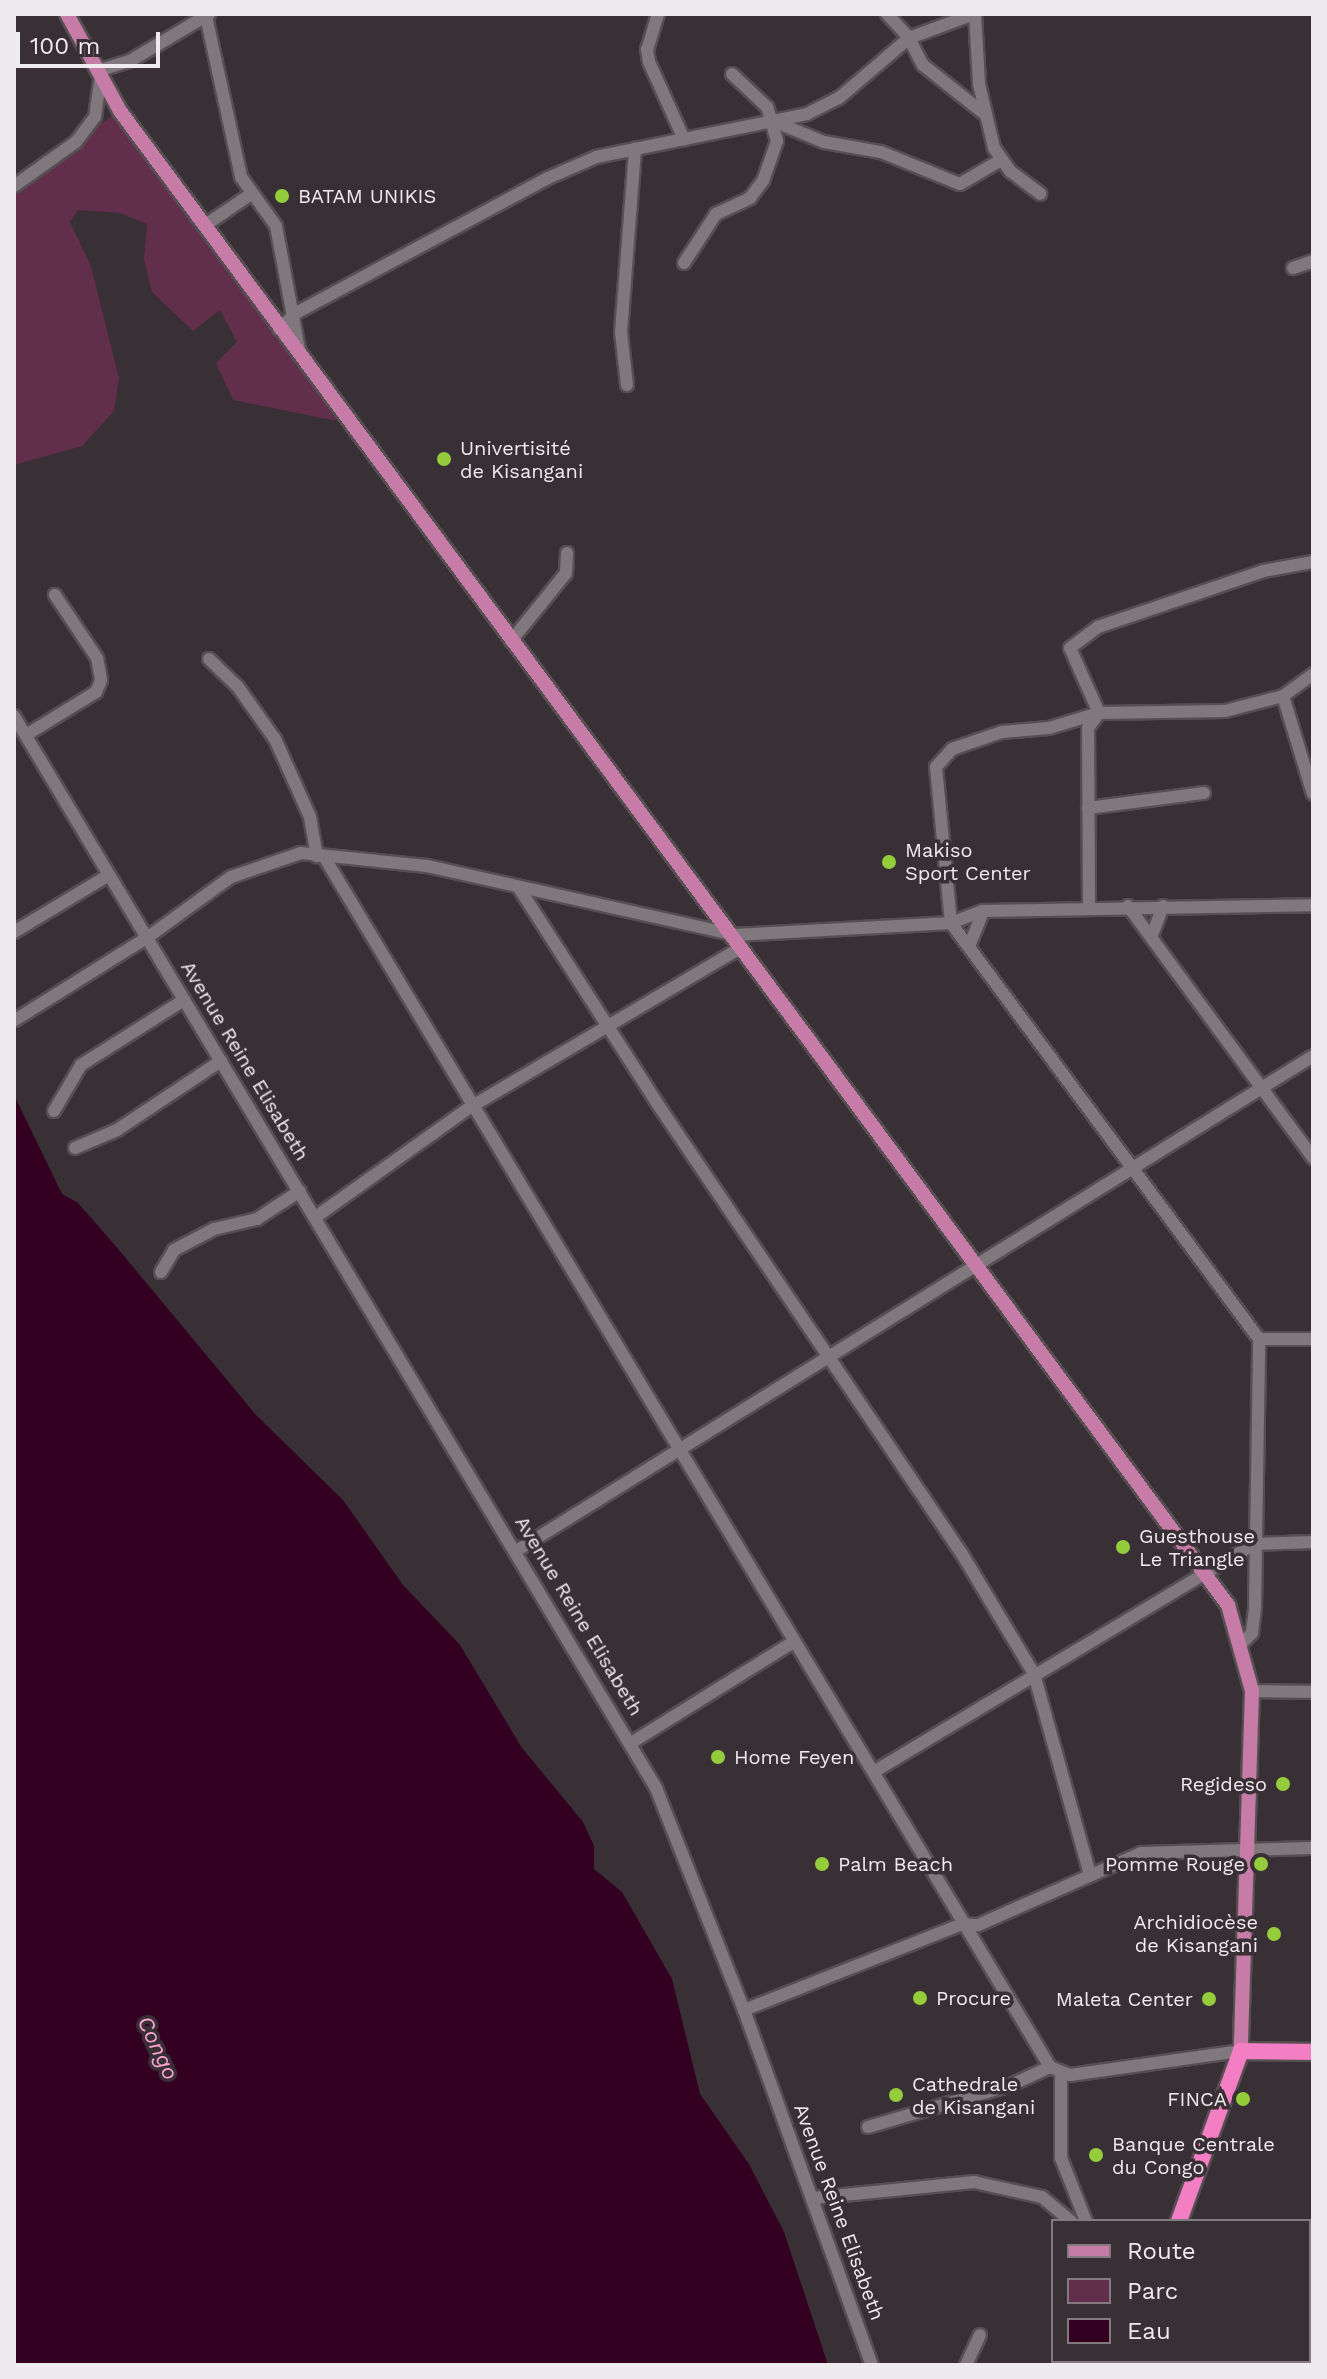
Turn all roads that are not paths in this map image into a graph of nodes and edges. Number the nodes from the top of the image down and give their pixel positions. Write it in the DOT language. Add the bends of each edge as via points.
graph roads {
  1 [pos="67,14"];
  2 [pos="658,14"];
  3 [pos="887,14"];
  4 [pos="974,14"];
  5 [pos="207,15"];
  6 [pos="909,38"];
  7 [pos="732,74"];
  8 [pos="98,76"];
  9 [pos="120,111"];
  10 [pos="986,115"];
  11 [pos="95,117"];
  12 [pos="773,121"];
  13 [pos="684,139"];
  14 [pos="635,149"];
  15 [pos="1001,160"];
  16 [pos="14,186"];
  17 [pos="251,194"];
  18 [pos="1040,194"];
  19 [pos="204,226"];
  20 [pos="1313,261"];
  21 [pos="684,263"];
  22 [pos="1293,268"];
  23 [pos="296,313"];
  24 [pos="279,329"];
  25 [pos="300,358"];
  26 [pos="627,385"];
  27 [pos="567,553"];
  28 [pos="1313,562"];
  29 [pos="55,595"];
  30 [pos="511,641"];
  31 [pos="209,659"];
  32 [pos="1313,674"];
  33 [pos="1283,696"];
  34 [pos="1099,713"];
  35 [pos="14,716"];
  36 [pos="26,735"];
  37 [pos="1204,793"];
  38 [pos="1313,794"];
  39 [pos="1088,808"];
  40 [pos="322,858"];
  41 [pos="109,875"];
  42 [pos="519,888"];
  43 [pos="1313,905"];
  44 [pos="1089,906"];
  45 [pos="1128,906"];
  46 [pos="1163,906"];
  47 [pos="983,911"];
  48 [pos="951,923"];
  49 [pos="14,932"];
  50 [pos="1152,935"];
  51 [pos="148,937"];
  52 [pos="738,941"];
  53 [pos="970,944"];
  54 [pos="184,1000"];
  55 [pos="15,1020"];
  56 [pos="607,1026"];
  57 [pos="1313,1056"];
  58 [pos="221,1061"];
  59 [pos="1263,1088"];
  60 [pos="472,1106"];
  61 [pos="54,1111"];
  62 [pos="75,1148"];
  63 [pos="1313,1158"];
  64 [pos="1134,1169"];
  65 [pos="300,1191"];
  66 [pos="317,1216"];
  67 [pos="978,1265"];
  68 [pos="161,1272"];
  69 [pos="1259,1339"];
  70 [pos="1313,1339"];
  71 [pos="828,1355"];
  72 [pos="680,1451"];
  73 [pos="1313,1542"];
  74 [pos="1254,1544"];
  75 [pos="516,1551"];
  76 [pos="1207,1573"];
  77 [pos="793,1642"];
  78 [pos="1243,1642"];
  79 [pos="1034,1674"];
  80 [pos="1252,1691"];
  81 [pos="1313,1692"];
  82 [pos="631,1743"];
  83 [pos="875,1771"];
  84 [pos="1313,1848"];
  85 [pos="1248,1849"];
  86 [pos="1090,1875"];
  87 [pos="962,1924"];
  88 [pos="744,2010"];
  89 [pos="1241,2051"];
  90 [pos="1313,2052"];
  91 [pos="1056,2070"];
  92 [pos="868,2127"];
  93 [pos="813,2198"];
  94 [pos="1069,2219"];
  95 [pos="1085,2219"];
  96 [pos="1180,2219"];
  97 [pos="980,2335"];
  98 [pos="872,2365"];
  99 [pos="966,2365"];
  1 -- 8 [label="main road"];
  2 -- 13 [label="street" via="647,49 649,62"];
  3 -- 6 [label="street"];
  4 -- 6 [label="street"];
  4 -- 10 [label="street"];
  5 -- 8 [label="street"];
  5 -- 17 [label="street" via="241,177"];
  6 -- 10 [label="street" via="923,65"];
  6 -- 12 [label="street" via="839,98 807,114"];
  7 -- 12 [label="street" via="767,107"];
  8 -- 9 [label="main road"];
  8 -- 11 [label="street"];
  9 -- 11 [label="street"];
  9 -- 19 [label="main road"];
  10 -- 15 [label="street"];
  11 -- 16 [label="street" via="59,159"];
  12 -- 13 [label="street"];
  12 -- 15 [label="street" via="824,142 881,152 960,184"];
  12 -- 21 [label="street" via="777,141 763,181 750,198 716,214"];
  13 -- 14 [label="street"];
  14 -- 23 [label="street" via="596,157 548,178"];
  14 -- 26 [label="street" via="621,332"];
  15 -- 18 [label="street"];
  17 -- 19 [label="street"];
  17 -- 23 [label="street" via="276,226"];
  19 -- 24 [label="main road"];
  20 -- 22 [label="street"];
  23 -- 24 [label="street"];
  23 -- 25 [label="street"];
  24 -- 25 [label="main road"];
  25 -- 30 [label="main road"];
  27 -- 30 [label="street" via="562,579"];
  28 -- 34 [label="street" via="1263,571 1098,627 1070,648"];
  29 -- 36 [label="street" via="97,658 101,680 96,692"];
  30 -- 52 [label="main road"];
  31 -- 40 [label="street" via="238,687 275,739"];
  32 -- 33 [label="street"];
  33 -- 34 [label="street" via="1225,711"];
  33 -- 38 [label="street"];
  34 -- 39 [label="street" via="1088,728"];
  34 -- 48 [label="street" via="1049,728 1002,732 952,749 939,759 935,791"];
  35 -- 36 [label="street, Avenue Reine Elisabeth"];
  36 -- 41 [label="street, Avenue Reine Elisabeth"];
  37 -- 39 [label="street"];
  39 -- 44 [label="street"];
  40 -- 42 [label="street" via="427,866"];
  40 -- 51 [label="street" via="288,856 231,877"];
  40 -- 60 [label="street"];
  41 -- 49 [label="street"];
  41 -- 51 [label="street, Avenue Reine Elisabeth"];
  42 -- 52 [label="street"];
  42 -- 56 [label="street"];
  43 -- 46 [label="street"];
  44 -- 45 [label="street"];
  44 -- 47 [label="street"];
  45 -- 46 [label="street"];
  45 -- 50 [label="street"];
  46 -- 50 [label="street"];
  47 -- 48 [label="street"];
  47 -- 53 [label="street"];
  48 -- 52 [label="street"];
  48 -- 53 [label="street"];
  50 -- 59 [label="street"];
  51 -- 54 [label="street, Avenue Reine Elisabeth"];
  51 -- 55 [label="street"];
  52 -- 56 [label="street"];
  52 -- 67 [label="main road"];
  53 -- 64 [label="street"];
  54 -- 58 [label="street, Avenue Reine Elisabeth"];
  54 -- 61 [label="street" via="81,1065"];
  56 -- 60 [label="street"];
  56 -- 71 [label="street"];
  57 -- 59 [label="street"];
  58 -- 62 [label="street" via="117,1130"];
  58 -- 65 [label="street, Avenue Reine Elisabeth"];
  59 -- 63 [label="street"];
  59 -- 64 [label="street"];
  60 -- 66 [label="street"];
  60 -- 72 [label="street"];
  64 -- 67 [label="street"];
  64 -- 69 [label="street"];
  65 -- 66 [label="street, Avenue Reine Elisabeth"];
  65 -- 68 [label="street" via="257,1219 214,1229 174,1250"];
  66 -- 75 [label="street, Avenue Reine Elisabeth"];
  67 -- 71 [label="street"];
  67 -- 76 [label="main road"];
  69 -- 70 [label="street"];
  69 -- 74 [label="street"];
  71 -- 72 [label="street"];
  71 -- 79 [label="street" via="962,1554"];
  72 -- 75 [label="street"];
  72 -- 77 [label="street"];
  73 -- 74 [label="street"];
  74 -- 76 [label="street"];
  74 -- 78 [label="street" via="1255,1607 1252,1633"];
  75 -- 82 [label="street, Avenue Reine Elisabeth"];
  76 -- 78 [label="main road"];
  76 -- 79 [label="street"];
  77 -- 82 [label="street"];
  77 -- 83 [label="street"];
  78 -- 80 [label="main road"];
  79 -- 83 [label="street"];
  79 -- 86 [label="street"];
  80 -- 81 [label="street"];
  80 -- 85 [label="main road"];
  82 -- 88 [label="street, Avenue Reine Elisabeth" via="663,1803"];
  83 -- 87 [label="street"];
  84 -- 85 [label="street"];
  85 -- 86 [label="street" via="1141,1853"];
  85 -- 89 [label="main road"];
  86 -- 87 [label="street" via="978,1925"];
  87 -- 88 [label="street"];
  87 -- 91 [label="street"];
  88 -- 93 [label="street, Avenue Reine Elisabeth"];
  89 -- 90 [label="highway"];
  89 -- 91 [label="street"];
  89 -- 96 [label="highway"];
  91 -- 92 [label="street"];
  91 -- 95 [label="street" via="1061,2158"];
  93 -- 94 [label="street" via="974,2182 1042,2197"];
  93 -- 98 [label="street, Avenue Reine Elisabeth"];
  97 -- 99 [label="street"];
}
